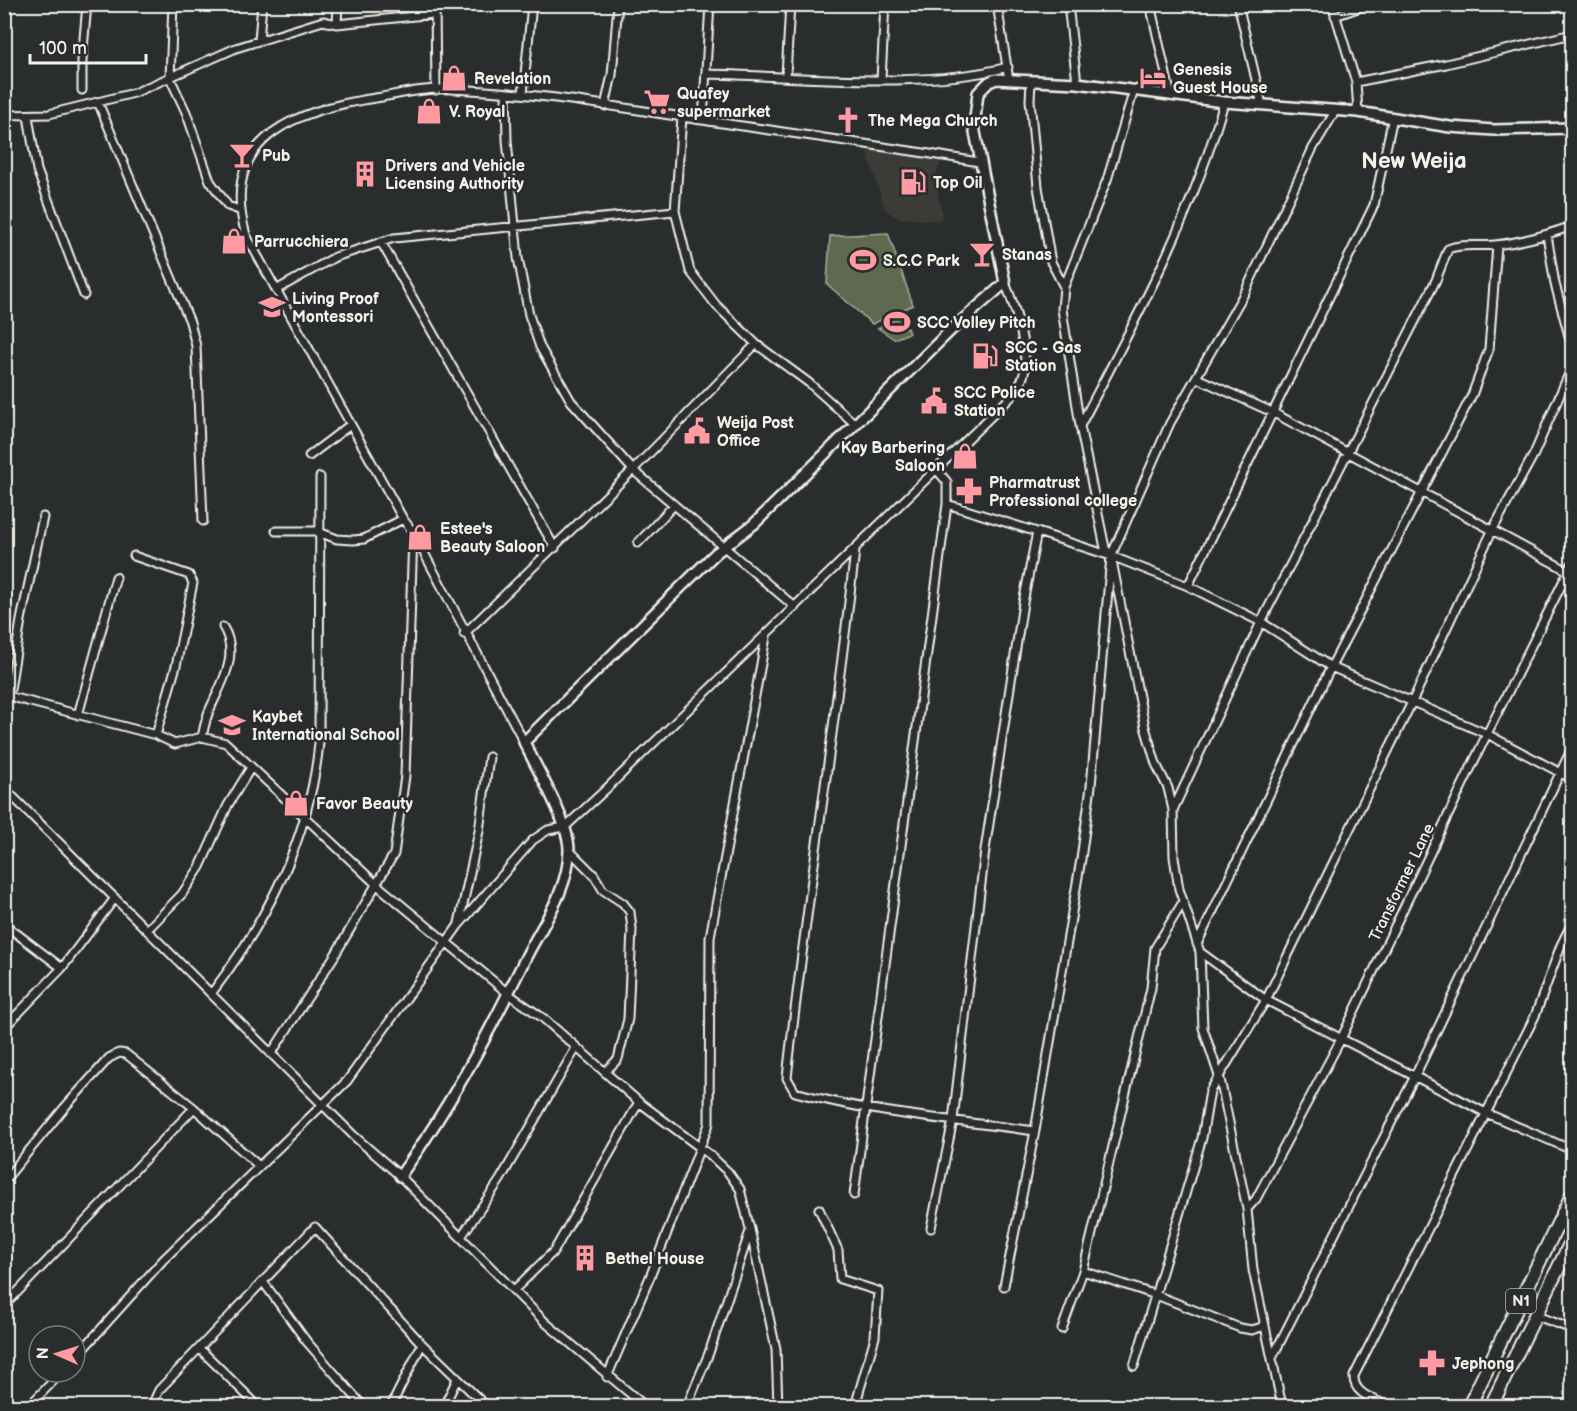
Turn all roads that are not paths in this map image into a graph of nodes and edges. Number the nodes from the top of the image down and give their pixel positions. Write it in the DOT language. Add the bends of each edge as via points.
graph roads {
  1 [pos="6,4"];
  2 [pos="87,4"];
  3 [pos="173,4"];
  4 [pos="262,4"];
  5 [pos="338,4"];
  6 [pos="435,4"];
  7 [pos="532,4"];
  8 [pos="618,4"];
  9 [pos="710,4"];
  10 [pos="790,4"];
  11 [pos="885,4"];
  12 [pos="997,4"];
  13 [pos="1068,4"];
  14 [pos="1150,4"];
  15 [pos="1238,4"];
  16 [pos="1332,4"];
  17 [pos="1369,4"];
  18 [pos="434,14"];
  19 [pos="1335,16"];
  20 [pos="337,24"];
  21 [pos="4,27"];
  22 [pos="1572,34"];
  23 [pos="259,40"];
  24 [pos="1008,67"];
  25 [pos="707,74"];
  26 [pos="786,76"];
  27 [pos="170,78"];
  28 [pos="881,79"];
  29 [pos="1009,80"];
  30 [pos="1031,82"];
  31 [pos="1356,82"];
  32 [pos="1077,83"];
  33 [pos="82,90"];
  34 [pos="436,90"];
  35 [pos="1134,90"];
  36 [pos="506,94"];
  37 [pos="523,94"];
  38 [pos="1171,96"];
  39 [pos="98,102"];
  40 [pos="1224,102"];
  41 [pos="1262,105"];
  42 [pos="606,106"];
  43 [pos="1336,110"];
  44 [pos="1358,112"];
  45 [pos="4,115"];
  46 [pos="28,116"];
  47 [pos="682,117"];
  48 [pos="1393,117"];
  49 [pos="703,120"];
  50 [pos="1572,128"];
  51 [pos="979,162"];
  52 [pos="239,210"];
  53 [pos="675,211"];
  54 [pos="1572,226"];
  55 [pos="515,227"];
  56 [pos="1547,235"];
  57 [pos="381,242"];
  58 [pos="1497,245"];
  59 [pos="1005,284"];
  60 [pos="1064,287"];
  61 [pos="276,290"];
  62 [pos="84,295"];
  63 [pos="756,344"];
  64 [pos="1572,347"];
  65 [pos="1572,368"];
  66 [pos="1197,378"];
  67 [pos="1272,412"];
  68 [pos="855,424"];
  69 [pos="350,425"];
  70 [pos="1080,426"];
  71 [pos="1346,452"];
  72 [pos="309,456"];
  73 [pos="633,470"];
  74 [pos="937,470"];
  75 [pos="320,477"];
  76 [pos="1422,495"];
  77 [pos="947,504"];
  78 [pos="674,505"];
  79 [pos="42,518"];
  80 [pos="403,519"];
  81 [pos="203,521"];
  82 [pos="276,531"];
  83 [pos="1492,531"];
  84 [pos="320,532"];
  85 [pos="413,532"];
  86 [pos="1037,532"];
  87 [pos="638,543"];
  88 [pos="724,547"];
  89 [pos="555,548"];
  90 [pos="855,549"];
  91 [pos="134,556"];
  92 [pos="1111,556"];
  93 [pos="1572,564"];
  94 [pos="1571,573"];
  95 [pos="116,577"];
  96 [pos="1188,586"];
  97 [pos="795,607"];
  98 [pos="1261,622"];
  99 [pos="223,627"];
  100 [pos="464,634"];
  101 [pos="766,637"];
  102 [pos="1331,667"];
  103 [pos="7,696"];
  104 [pos="1413,700"];
  105 [pos="78,715"];
  106 [pos="1487,734"];
  107 [pos="156,735"];
  108 [pos="202,737"];
  109 [pos="524,742"];
  110 [pos="1572,748"];
  111 [pos="489,757"];
  112 [pos="250,769"];
  113 [pos="1560,773"];
  114 [pos="1572,779"];
  115 [pos="4,789"];
  116 [pos="1173,810"];
  117 [pos="307,817"];
  118 [pos="565,827"];
  119 [pos="569,850"];
  120 [pos="376,884"];
  121 [pos="116,898"];
  122 [pos="1183,902"];
  123 [pos="1572,923"];
  124 [pos="4,924"];
  125 [pos="458,926"];
  126 [pos="147,930"];
  127 [pos="447,942"];
  128 [pos="1197,944"];
  129 [pos="1200,952"];
  130 [pos="62,968"];
  131 [pos="211,994"];
  132 [pos="510,995"];
  133 [pos="1266,1000"];
  134 [pos="4,1028"];
  135 [pos="1341,1039"];
  136 [pos="576,1048"];
  137 [pos="271,1054"];
  138 [pos="606,1071"];
  139 [pos="1415,1076"];
  140 [pos="1220,1079"];
  141 [pos="639,1102"];
  142 [pos="322,1104"];
  143 [pos="194,1108"];
  144 [pos="866,1108"];
  145 [pos="1486,1113"];
  146 [pos="953,1120"];
  147 [pos="1035,1131"];
  148 [pos="699,1148"];
  149 [pos="1572,1150"];
  150 [pos="259,1166"];
  151 [pos="400,1176"];
  152 [pos="4,1181"];
  153 [pos="854,1195"];
  154 [pos="1572,1195"];
  155 [pos="819,1209"];
  156 [pos="1247,1209"];
  157 [pos="931,1228"];
  158 [pos="750,1229"];
  159 [pos="461,1237"];
  160 [pos="1572,1240"];
  161 [pos="1083,1271"];
  162 [pos="264,1283"];
  163 [pos="1004,1286"];
  164 [pos="514,1290"];
  165 [pos="1156,1295"];
  166 [pos="4,1306"];
  167 [pos="1534,1316"];
  168 [pos="1265,1326"];
  169 [pos="1062,1329"];
  170 [pos="1572,1329"];
  171 [pos="422,1344"];
  172 [pos="87,1345"];
  173 [pos="199,1348"];
  174 [pos="1272,1358"];
  175 [pos="1134,1366"];
  176 [pos="607,1377"];
  177 [pos="457,1378"];
  178 [pos="51,1384"];
  179 [pos="156,1405"];
  180 [pos="29,1407"];
  181 [pos="258,1407"];
  182 [pos="363,1407"];
  183 [pos="391,1407"];
  184 [pos="444,1407"];
  185 [pos="486,1407"];
  186 [pos="645,1407"];
  187 [pos="687,1407"];
  188 [pos="778,1407"];
  189 [pos="855,1407"];
  190 [pos="1282,1407"];
  191 [pos="1388,1407"];
  192 [pos="1469,1407"];
  193 [pos="1491,1407"];
  1 -- 21 [label="street"];
  2 -- 33 [label="street"];
  3 -- 27 [label="street"];
  4 -- 23 [label="street"];
  5 -- 20 [label="street"];
  6 -- 18 [label="street"];
  7 -- 37 [label="street"];
  8 -- 42 [label="street"];
  9 -- 25 [label="street"];
  10 -- 26 [label="street"];
  11 -- 28 [label="street"];
  12 -- 24 [label="street"];
  13 -- 32 [label="street"];
  14 -- 38 [label="street"];
  15 -- 41 [label="street"];
  16 -- 19 [label="street"];
  17 -- 19 [label="street"];
  18 -- 20 [label="street"];
  18 -- 34 [label="street"];
  19 -- 31 [label="street"];
  20 -- 23 [label="street" via="323,21"];
  22 -- 31 [label="street"];
  23 -- 27 [label="street"];
  24 -- 28 [label="street" via="975,74"];
  24 -- 29 [label="street"];
  25 -- 26 [label="street"];
  25 -- 49 [label="street"];
  26 -- 28 [label="street"];
  27 -- 39 [label="street" via="150,88"];
  27 -- 52 [label="street" via="210,181 228,206"];
  29 -- 30 [label="street"];
  29 -- 51 [label="street" via="996,79 978,93 974,127"];
  30 -- 32 [label="street"];
  30 -- 60 [label="street" via="1038,187 1051,262"];
  31 -- 44 [label="street"];
  32 -- 35 [label="street"];
  34 -- 36 [label="street"];
  34 -- 52 [label="street" via="340,104 285,124 250,156 238,186"];
  35 -- 38 [label="street"];
  35 -- 60 [label="street" via="1107,180"];
  36 -- 37 [label="street"];
  36 -- 55 [label="street"];
  37 -- 42 [label="street"];
  38 -- 40 [label="street"];
  39 -- 46 [label="street"];
  39 -- 81 [label="street" via="190,322"];
  40 -- 41 [label="street"];
  40 -- 70 [label="street" via="1183,225"];
  41 -- 43 [label="street"];
  42 -- 47 [label="street"];
  43 -- 44 [label="street"];
  43 -- 66 [label="street" via="1313,148 1245,292"];
  44 -- 48 [label="street"];
  45 -- 46 [label="street"];
  46 -- 62 [label="street" via="37,170"];
  47 -- 49 [label="street"];
  47 -- 53 [label="street"];
  48 -- 50 [label="street" via="1494,130"];
  48 -- 67 [label="street" via="1374,204"];
  49 -- 51 [label="street"];
  51 -- 59 [label="street"];
  52 -- 61 [label="street" via="246,235"];
  53 -- 55 [label="street"];
  53 -- 63 [label="street" via="696,281"];
  54 -- 56 [label="street"];
  55 -- 57 [label="street"];
  55 -- 73 [label="street" via="522,287 540,347 571,401"];
  56 -- 58 [label="street"];
  56 -- 64 [label="street"];
  57 -- 61 [label="street" via="335,256"];
  57 -- 89 [label="street"];
  58 -- 71 [label="street" via="1448,249 1436,280"];
  58 -- 76 [label="street" via="1489,349 1472,395"];
  59 -- 68 [label="street" via="951,330"];
  59 -- 74 [label="street" via="1023,348 1025,367 1021,382 1012,396"];
  60 -- 70 [label="street" via="1062,309"];
  61 -- 69 [label="street"];
  63 -- 68 [label="street"];
  63 -- 73 [label="street"];
  65 -- 83 [label="street" via="1534,454"];
  66 -- 67 [label="street"];
  66 -- 92 [label="street" via="1170,423"];
  67 -- 71 [label="street"];
  67 -- 96 [label="street"];
  68 -- 88 [label="street" via="754,524"];
  69 -- 72 [label="street"];
  69 -- 80 [label="street"];
  70 -- 92 [label="street" via="1105,548"];
  71 -- 76 [label="street"];
  71 -- 98 [label="street"];
  73 -- 78 [label="street"];
  73 -- 89 [label="street"];
  74 -- 77 [label="street" via="947,482"];
  74 -- 90 [label="street"];
  75 -- 84 [label="street"];
  76 -- 83 [label="street"];
  76 -- 102 [label="street"];
  77 -- 86 [label="street"];
  77 -- 144 [label="street"];
  78 -- 87 [label="street"];
  78 -- 88 [label="street"];
  79 -- 103 [label="street"];
  80 -- 84 [label="street" via="364,539 337,539"];
  80 -- 85 [label="street"];
  82 -- 84 [label="street"];
  83 -- 94 [label="street"];
  83 -- 104 [label="street"];
  84 -- 117 [label="street" via="319,743 316,781"];
  85 -- 100 [label="street"];
  85 -- 120 [label="street" via="405,776 394,854"];
  86 -- 92 [label="street"];
  86 -- 146 [label="street" via="985,850"];
  88 -- 97 [label="street"];
  88 -- 109 [label="street"];
  89 -- 100 [label="street"];
  90 -- 97 [label="street"];
  90 -- 144 [label="street" via="787,1078 795,1092"];
  91 -- 107 [label="street" via="189,575 193,583 176,666"];
  92 -- 96 [label="street"];
  92 -- 116 [label="street" via="1145,727"];
  92 -- 147 [label="street" via="1091,786"];
  93 -- 94 [label="street, Transformer Lane"];
  94 -- 106 [label="street, Transformer Lane"];
  95 -- 105 [label="street"];
  96 -- 98 [label="street"];
  97 -- 101 [label="street"];
  98 -- 102 [label="street"];
  98 -- 116 [label="street"];
  99 -- 108 [label="street" via="232,647 223,684 208,711"];
  100 -- 109 [label="street"];
  101 -- 118 [label="street"];
  101 -- 148 [label="street" via="710,937 709,1124"];
  102 -- 104 [label="street"];
  102 -- 128 [label="street"];
  103 -- 105 [label="street"];
  104 -- 106 [label="street"];
  104 -- 133 [label="street"];
  105 -- 107 [label="street"];
  106 -- 113 [label="street"];
  106 -- 135 [label="street, Transformer Lane"];
  107 -- 108 [label="street" via="175,744"];
  108 -- 112 [label="street" via="225,743"];
  109 -- 118 [label="street"];
  110 -- 113 [label="street"];
  111 -- 125 [label="street" via="479,831"];
  112 -- 117 [label="street"];
  112 -- 126 [label="street" via="200,867 182,894"];
  113 -- 114 [label="street"];
  113 -- 139 [label="street"];
  115 -- 121 [label="street"];
  116 -- 122 [label="street" via="1174,857"];
  117 -- 120 [label="street"];
  117 -- 131 [label="street" via="276,895 239,957"];
  118 -- 119 [label="street"];
  118 -- 125 [label="street" via="548,830 532,840"];
  119 -- 132 [label="street" via="566,877"];
  119 -- 138 [label="street" via="603,890 623,903 630,912 633,929 627,1019 618,1059"];
  120 -- 127 [label="street"];
  120 -- 137 [label="street"];
  121 -- 126 [label="street"];
  121 -- 130 [label="street"];
  122 -- 128 [label="street"];
  122 -- 161 [label="street" via="1155,948 1150,988"];
  123 -- 145 [label="street" via="1535,1016"];
  124 -- 130 [label="street"];
  125 -- 127 [label="street"];
  126 -- 131 [label="street"];
  127 -- 132 [label="street"];
  127 -- 142 [label="street" via="347,1081"];
  128 -- 129 [label="street"];
  129 -- 133 [label="street"];
  129 -- 140 [label="street" via="1203,1028"];
  130 -- 134 [label="street"];
  131 -- 137 [label="street"];
  132 -- 136 [label="street"];
  132 -- 151 [label="street" via="462,1083"];
  133 -- 135 [label="street"];
  133 -- 140 [label="street"];
  135 -- 139 [label="street"];
  135 -- 156 [label="street, Transformer Lane" via="1256,1199"];
  136 -- 138 [label="street"];
  136 -- 159 [label="street" via="500,1180"];
  137 -- 142 [label="street"];
  138 -- 141 [label="street"];
  139 -- 145 [label="street"];
  139 -- 174 [label="street"];
  140 -- 156 [label="street"];
  140 -- 165 [label="street" via="1210,1091 1202,1138"];
  141 -- 148 [label="street"];
  141 -- 164 [label="street" via="554,1251"];
  142 -- 150 [label="street"];
  142 -- 151 [label="street"];
  143 -- 150 [label="street"];
  143 -- 152 [label="street" via="126,1054 118,1053 64,1107"];
  143 -- 166 [label="street"];
  144 -- 146 [label="street"];
  144 -- 153 [label="street"];
  145 -- 149 [label="street"];
  145 -- 191 [label="street" via="1354,1376 1357,1390"];
  146 -- 147 [label="street"];
  146 -- 157 [label="street"];
  147 -- 163 [label="street"];
  148 -- 158 [label="street" via="720,1163 740,1189"];
  148 -- 176 [label="street"];
  150 -- 172 [label="street" via="163,1260"];
  151 -- 159 [label="street"];
  154 -- 192 [label="highway, N1"];
  155 -- 189 [label="street" via="838,1250 840,1279 878,1291 875,1337"];
  156 -- 168 [label="street" via="1252,1270"];
  158 -- 187 [label="street"];
  158 -- 188 [label="street" via="776,1349"];
  159 -- 164 [label="street"];
  160 -- 167 [label="highway, N1"];
  161 -- 165 [label="street"];
  161 -- 169 [label="street"];
  162 -- 171 [label="street" via="315,1227"];
  162 -- 173 [label="street"];
  162 -- 182 [label="street" via="307,1342"];
  164 -- 176 [label="street"];
  165 -- 168 [label="street" via="1240,1328"];
  165 -- 175 [label="street"];
  167 -- 170 [label="street"];
  167 -- 193 [label="highway, N1"];
  168 -- 174 [label="street"];
  171 -- 177 [label="street"];
  171 -- 183 [label="street"];
  173 -- 179 [label="street" via="159,1390"];
  173 -- 181 [label="street"];
  174 -- 190 [label="street"];
  176 -- 186 [label="street"];
  177 -- 184 [label="street"];
  177 -- 185 [label="street"];
  178 -- 180 [label="street"];
}
